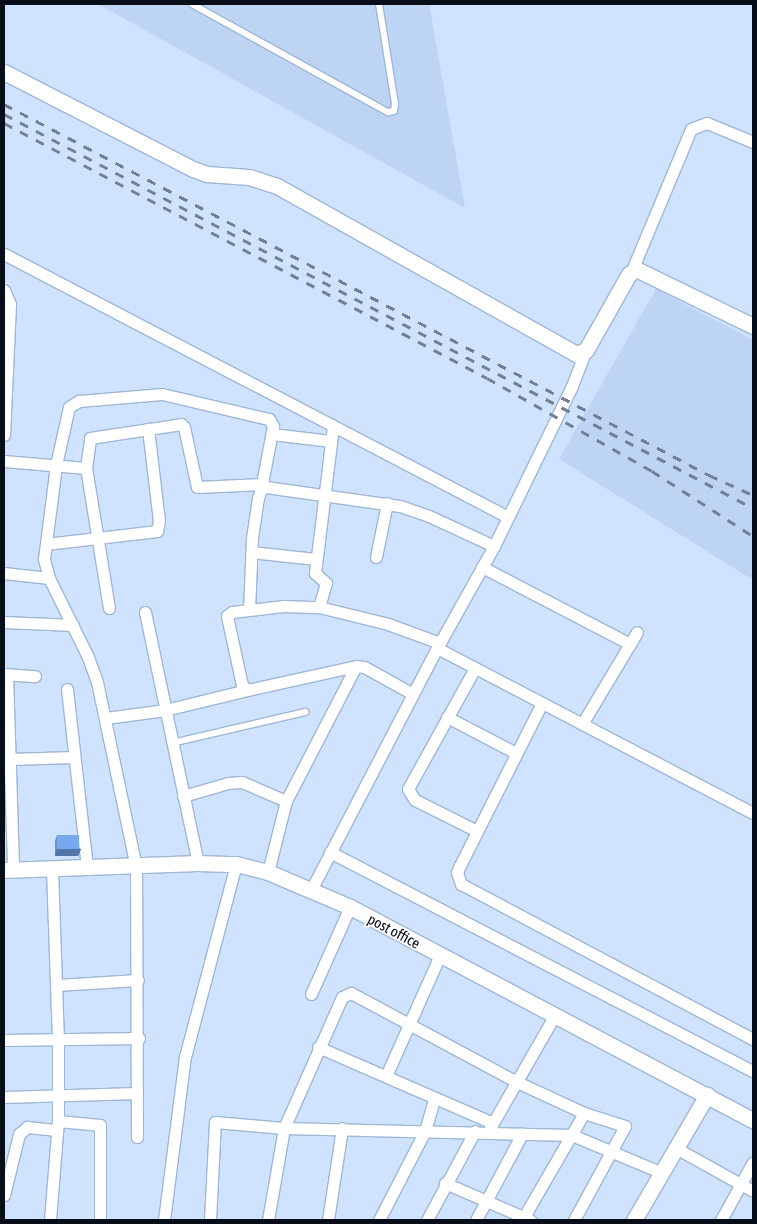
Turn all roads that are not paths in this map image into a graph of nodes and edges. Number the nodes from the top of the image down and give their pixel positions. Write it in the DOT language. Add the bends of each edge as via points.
graph roads {
  1 [pos="192,4"];
  2 [pos="379,4"];
  3 [pos="4,72"];
  4 [pos="753,139"];
  5 [pos="4,254"];
  6 [pos="632,270"];
  7 [pos="4,290"];
  8 [pos="753,326"];
  9 [pos="586,350"];
  10 [pos="333,427"];
  11 [pos="148,429"];
  12 [pos="4,434"];
  13 [pos="272,434"];
  14 [pos="331,441"];
  15 [pos="4,462"];
  16 [pos="56,465"];
  17 [pos="86,468"];
  18 [pos="262,487"];
  19 [pos="324,496"];
  20 [pos="387,503"];
  21 [pos="508,517"];
  22 [pos="96,536"];
  23 [pos="46,544"];
  24 [pos="494,546"];
  25 [pos="251,552"];
  26 [pos="376,557"];
  27 [pos="316,559"];
  28 [pos="482,568"];
  29 [pos="4,573"];
  30 [pos="49,578"];
  31 [pos="319,607"];
  32 [pos="109,608"];
  33 [pos="249,610"];
  34 [pos="145,612"];
  35 [pos="4,622"];
  36 [pos="73,625"];
  37 [pos="637,632"];
  38 [pos="630,644"];
  39 [pos="438,646"];
  40 [pos="356,666"];
  41 [pos="475,668"];
  42 [pos="5,674"];
  43 [pos="35,676"];
  44 [pos="67,690"];
  45 [pos="247,690"];
  46 [pos="413,694"];
  47 [pos="542,703"];
  48 [pos="165,710"];
  49 [pos="305,712"];
  50 [pos="447,717"];
  51 [pos="106,718"];
  52 [pos="582,724"];
  53 [pos="172,743"];
  54 [pos="516,754"];
  55 [pos="74,758"];
  56 [pos="9,759"];
  57 [pos="184,796"];
  58 [pos="286,801"];
  59 [pos="753,813"];
  60 [pos="477,831"];
  61 [pos="330,852"];
  62 [pos="198,863"];
  63 [pos="236,864"];
  64 [pos="136,867"];
  65 [pos="87,868"];
  66 [pos="52,869"];
  67 [pos="8,870"];
  68 [pos="268,872"];
  69 [pos="312,888"];
  70 [pos="350,907"];
  71 [pos="440,955"];
  72 [pos="138,980"];
  73 [pos="56,985"];
  74 [pos="311,994"];
  75 [pos="556,1015"];
  76 [pos="407,1025"];
  77 [pos="139,1038"];
  78 [pos="753,1039"];
  79 [pos="4,1040"];
  80 [pos="58,1041"];
  81 [pos="318,1047"];
  82 [pos="753,1071"];
  83 [pos="386,1076"];
  84 [pos="516,1081"];
  85 [pos="137,1094"];
  86 [pos="707,1095"];
  87 [pos="58,1096"];
  88 [pos="4,1097"];
  89 [pos="434,1099"];
  90 [pos="584,1113"];
  91 [pos="753,1120"];
  92 [pos="58,1126"];
  93 [pos="490,1127"];
  94 [pos="284,1128"];
  95 [pos="342,1128"];
  96 [pos="425,1131"];
  97 [pos="475,1131"];
  98 [pos="522,1134"];
  99 [pos="572,1135"];
  100 [pos="137,1137"];
  101 [pos="674,1147"];
  102 [pos="610,1150"];
  103 [pos="9,1161"];
  104 [pos="753,1162"];
  105 [pos="660,1172"];
  106 [pos="445,1183"];
  107 [pos="742,1184"];
  108 [pos="753,1191"];
  109 [pos="4,1195"];
  110 [pos="485,1201"];
  111 [pos="525,1219"];
  112 [pos="50,1220"];
  113 [pos="100,1220"];
  114 [pos="164,1220"];
  115 [pos="210,1220"];
  116 [pos="268,1220"];
  117 [pos="328,1220"];
  118 [pos="379,1220"];
  119 [pos="427,1220"];
  120 [pos="476,1220"];
  121 [pos="574,1220"];
  122 [pos="634,1220"];
  123 [pos="721,1220"];
  1 -- 2 [label="lane" via="388,112 394,111 395,104"];
  3 -- 9 [label="street" via="193,169 207,174 249,177 277,186 571,352 581,354"];
  4 -- 6 [label="street" via="707,123 691,129"];
  5 -- 10 [label="street"];
  6 -- 8 [label="street" via="642,270"];
  6 -- 9 [label="street"];
  7 -- 12 [label="street" via="10,304"];
  9 -- 21 [label="street" via="572,386"];
  10 -- 14 [label="street"];
  10 -- 21 [label="street"];
  11 -- 17 [label="street" via="90,438"];
  11 -- 18 [label="street" via="176,424 184,427 190,463 200,489"];
  11 -- 22 [label="street" via="160,527 151,532"];
  13 -- 14 [label="street"];
  13 -- 16 [label="street" via="273,423 269,419 168,395 140,394 79,401 69,406"];
  13 -- 18 [label="street"];
  14 -- 19 [label="street"];
  15 -- 16 [label="street"];
  16 -- 17 [label="street"];
  16 -- 23 [label="street"];
  17 -- 22 [label="street"];
  18 -- 19 [label="street"];
  18 -- 25 [label="street"];
  19 -- 20 [label="street"];
  19 -- 27 [label="street"];
  20 -- 24 [label="street" via="429,516"];
  20 -- 26 [label="street"];
  21 -- 24 [label="street"];
  22 -- 23 [label="street"];
  22 -- 32 [label="street"];
  23 -- 30 [label="street" via="44,559"];
  24 -- 28 [label="street"];
  25 -- 27 [label="street"];
  25 -- 33 [label="street"];
  27 -- 31 [label="street" via="315,575 326,583"];
  28 -- 38 [label="street"];
  28 -- 39 [label="street"];
  29 -- 30 [label="street"];
  30 -- 36 [label="street"];
  31 -- 33 [label="street"];
  31 -- 39 [label="street" via="388,624"];
  33 -- 45 [label="street" via="232,612 227,619 242,685"];
  34 -- 48 [label="street"];
  35 -- 36 [label="street"];
  36 -- 51 [label="street" via="92,668"];
  37 -- 38 [label="street"];
  38 -- 52 [label="street"];
  39 -- 41 [label="street"];
  39 -- 46 [label="street"];
  40 -- 45 [label="street"];
  40 -- 46 [label="street" via="364,667"];
  40 -- 58 [label="street"];
  41 -- 47 [label="street"];
  41 -- 50 [label="street"];
  42 -- 43 [label="street"];
  42 -- 56 [label="street"];
  44 -- 55 [label="street"];
  45 -- 48 [label="street"];
  46 -- 61 [label="street"];
  47 -- 52 [label="street"];
  47 -- 54 [label="street"];
  48 -- 51 [label="street"];
  48 -- 53 [label="street"];
  49 -- 53 [label="lane"];
  50 -- 54 [label="street"];
  50 -- 60 [label="street" via="408,789 415,800"];
  51 -- 64 [label="street"];
  52 -- 59 [label="street"];
  53 -- 57 [label="street"];
  54 -- 60 [label="street"];
  55 -- 56 [label="street"];
  55 -- 65 [label="street"];
  56 -- 67 [label="street"];
  57 -- 58 [label="street" via="228,782 242,782"];
  57 -- 62 [label="street"];
  58 -- 68 [label="street"];
  60 -- 78 [label="street" via="457,872 461,884"];
  61 -- 69 [label="street"];
  61 -- 82 [label="street"];
  62 -- 63 [label="street, post office"];
  62 -- 64 [label="street, post office"];
  63 -- 68 [label="street, post office"];
  63 -- 114 [label="street" via="185,1056"];
  64 -- 65 [label="street, post office"];
  64 -- 72 [label="street"];
  65 -- 66 [label="street, post office"];
  66 -- 67 [label="street, post office"];
  66 -- 73 [label="street"];
  68 -- 69 [label="street, post office"];
  69 -- 70 [label="street, post office"];
  70 -- 71 [label="street, post office"];
  70 -- 74 [label="street"];
  71 -- 75 [label="street, post office"];
  71 -- 76 [label="street"];
  72 -- 73 [label="street"];
  72 -- 77 [label="street"];
  73 -- 80 [label="street"];
  75 -- 84 [label="street"];
  75 -- 86 [label="street, post office"];
  76 -- 81 [label="street" via="348,994 342,997"];
  76 -- 83 [label="street"];
  76 -- 84 [label="street"];
  77 -- 80 [label="street"];
  77 -- 85 [label="street"];
  79 -- 80 [label="street"];
  80 -- 87 [label="street"];
  81 -- 83 [label="street"];
  81 -- 94 [label="street"];
  83 -- 89 [label="street"];
  84 -- 90 [label="street"];
  84 -- 93 [label="street"];
  85 -- 87 [label="street"];
  85 -- 100 [label="street"];
  86 -- 91 [label="street, post office"];
  86 -- 101 [label="street"];
  87 -- 88 [label="street"];
  87 -- 92 [label="street"];
  89 -- 93 [label="street"];
  89 -- 96 [label="street"];
  90 -- 99 [label="street"];
  90 -- 102 [label="street" via="625,1126"];
  92 -- 103 [label="street" via="22,1130"];
  92 -- 112 [label="street"];
  92 -- 113 [label="street" via="100,1126"];
  93 -- 97 [label="street"];
  93 -- 98 [label="street"];
  94 -- 95 [label="street"];
  94 -- 115 [label="street" via="215,1122"];
  94 -- 116 [label="street"];
  95 -- 96 [label="street"];
  95 -- 117 [label="street"];
  96 -- 97 [label="street"];
  96 -- 118 [label="street"];
  97 -- 106 [label="street"];
  98 -- 99 [label="street"];
  98 -- 110 [label="street"];
  99 -- 102 [label="street"];
  99 -- 111 [label="street"];
  101 -- 105 [label="street"];
  101 -- 107 [label="street"];
  102 -- 105 [label="street"];
  102 -- 121 [label="street"];
  103 -- 109 [label="street"];
  104 -- 107 [label="street"];
  105 -- 122 [label="street"];
  106 -- 110 [label="street"];
  106 -- 119 [label="street"];
  107 -- 108 [label="street"];
  107 -- 123 [label="street"];
  110 -- 111 [label="street"];
  110 -- 120 [label="street"];
}
